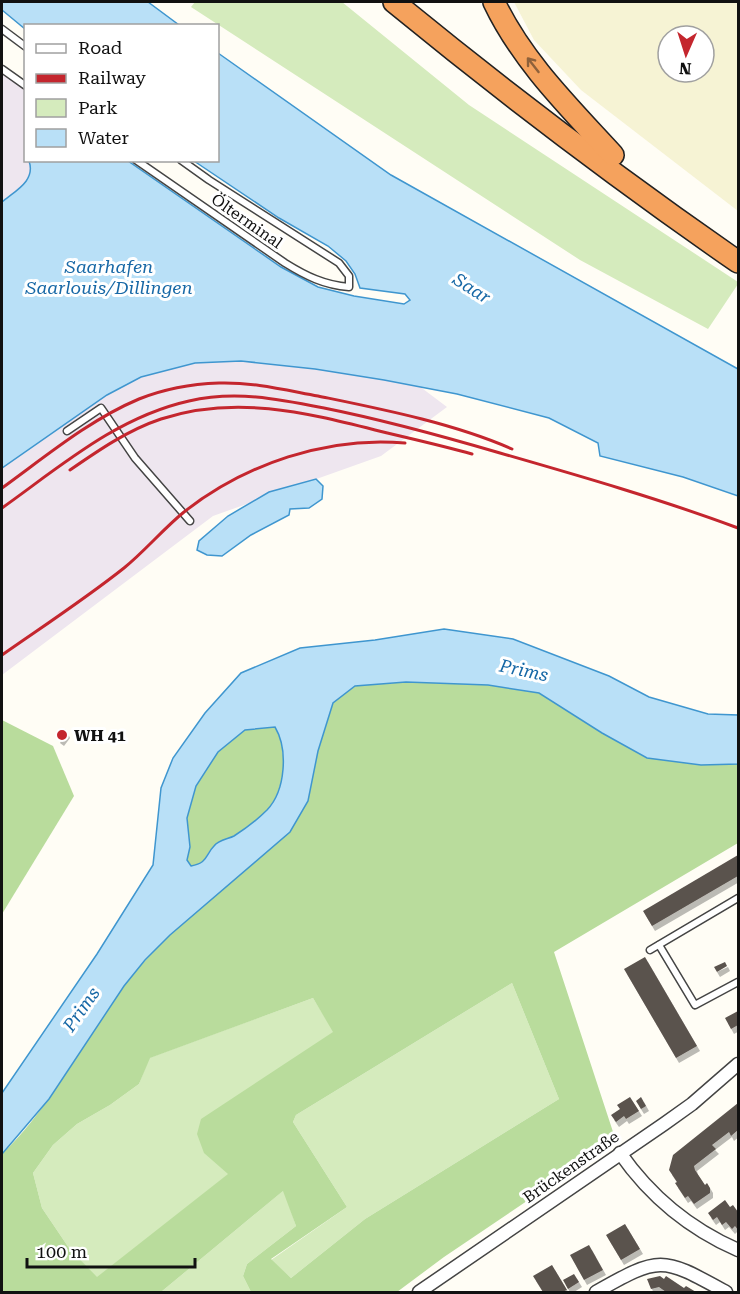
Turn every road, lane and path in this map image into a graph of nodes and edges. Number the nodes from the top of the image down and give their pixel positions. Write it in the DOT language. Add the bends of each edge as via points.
graph roads {
  1 [pos="394,2"];
  2 [pos="417,2"];
  3 [pos="494,2"];
  4 [pos="2,29"];
  5 [pos="24,46"];
  6 [pos="2,69"];
  7 [pos="24,85"];
  8 [pos="613,155"];
  9 [pos="139,162"];
  10 [pos="184,162"];
  11 [pos="738,244"];
  12 [pos="738,262"];
  13 [pos="67,431"];
  14 [pos="190,521"];
  15 [pos="738,898"];
  16 [pos="659,945"];
  17 [pos="650,950"];
  18 [pos="738,982"];
  19 [pos="738,1064"];
  20 [pos="620,1153"];
  21 [pos="738,1250"];
  22 [pos="419,1293"];
  23 [pos="596,1293"];
  24 [pos="726,1293"];
  1 -- 12 [label="highway" via="560,133"];
  2 -- 8 [label="highway"];
  8 -- 3 [label="highway, one-way" via="527,58"];
  4 -- 5 [label="lane"];
  6 -- 7 [label="lane"];
  8 -- 11 [label="highway"];
  9 -- 10 [label="lane, Ölterminal" via="308,277 331,286 349,287 349,276 339,263"];
  13 -- 14 [label="lane" via="101,408 135,458"];
  15 -- 16 [label="lane"];
  16 -- 17 [label="lane"];
  16 -- 18 [label="lane" via="695,1005"];
  19 -- 20 [label="street, Brückenstraße" via="692,1104"];
  20 -- 21 [label="street" via="642,1182 676,1214"];
  20 -- 22 [label="street, Brückenstraße"];
  23 -- 24 [label="street" via="655,1264 681,1268"];
}
